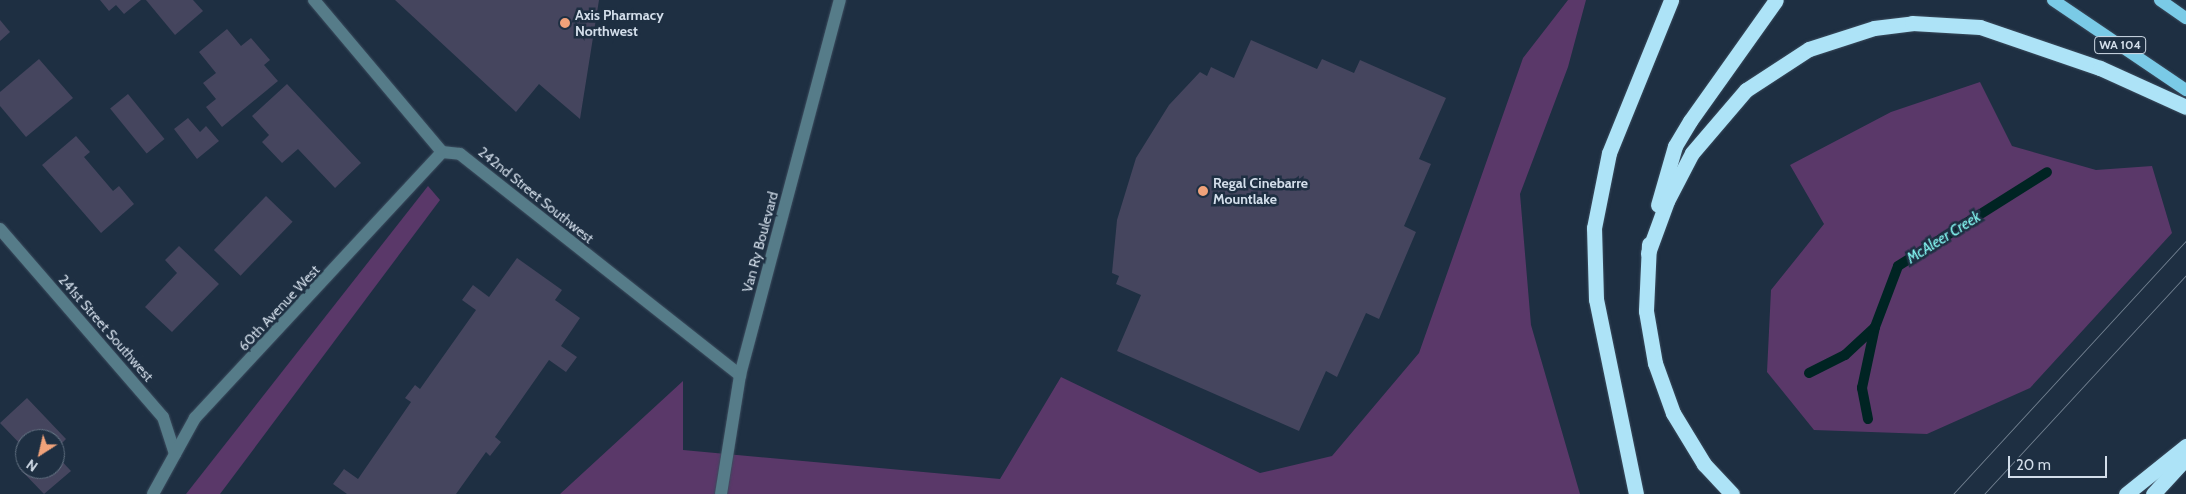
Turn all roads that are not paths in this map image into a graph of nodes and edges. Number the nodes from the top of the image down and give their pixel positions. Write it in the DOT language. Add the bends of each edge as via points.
graph roads {
  1 [pos="314,0"];
  2 [pos="840,0"];
  3 [pos="1671,0"];
  4 [pos="1776,0"];
  5 [pos="2053,0"];
  6 [pos="2160,0"];
  7 [pos="2186,18"];
  8 [pos="2186,90"];
  9 [pos="2186,107"];
  10 [pos="442,152"];
  11 [pos="0,229"];
  12 [pos="1648,253"];
  13 [pos="740,375"];
  14 [pos="2186,446"];
  15 [pos="175,454"];
  16 [pos="2186,458"];
  17 [pos="153,494"];
  18 [pos="721,494"];
  19 [pos="1636,494"];
  20 [pos="1732,494"];
  21 [pos="2126,494"];
  22 [pos="2153,494"];
  1 -- 10 [label="street"];
  2 -- 13 [label="street, Van Ry Boulevard"];
  3 -- 19 [label="highway" via="1609,153 1594,228 1596,299"];
  4 -- 12 [label="highway" via="1676,146"];
  5 -- 8 [label="main road, WA 104"];
  6 -- 7 [label="main road"];
  9 -- 12 [label="highway" via="2090,65 1980,27 1912,23 1867,30 1809,49 1746,90 1692,153 1667,200"];
  10 -- 13 [label="street, 242nd Street Southwest" via="460,154"];
  10 -- 15 [label="street, 60th Avenue West" via="195,418"];
  11 -- 15 [label="street, 241st Street Southwest" via="163,417"];
  12 -- 20 [label="highway" via="1646,311 1655,364 1673,413 1704,464"];
  13 -- 18 [label="street, Van Ry Boulevard"];
  14 -- 21 [label="highway"];
  15 -- 17 [label="street, 60th Avenue West"];
  16 -- 22 [label="highway"];
}
